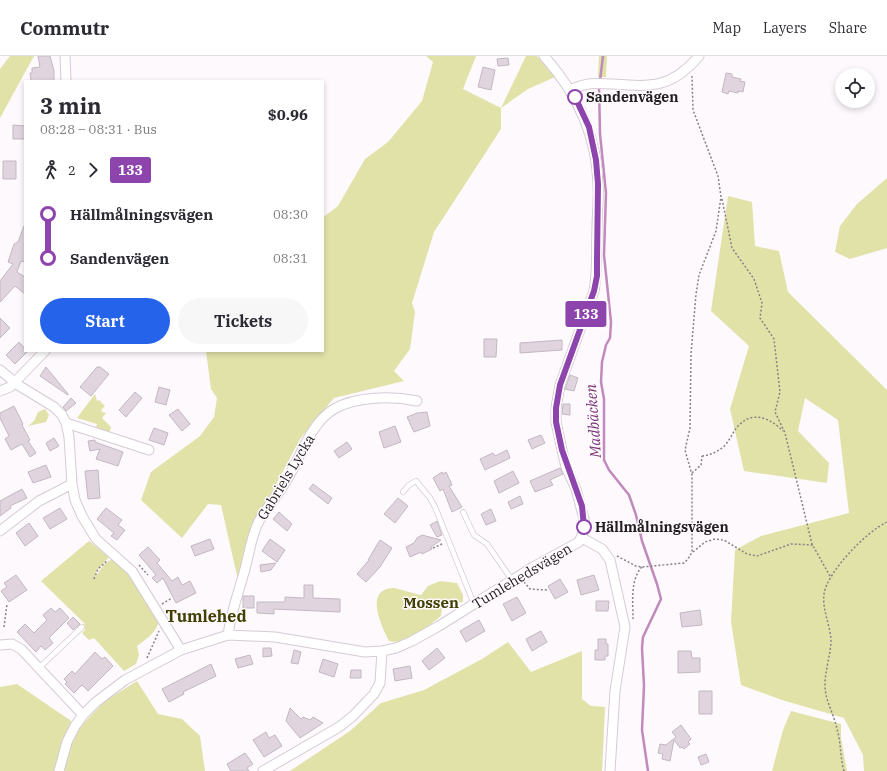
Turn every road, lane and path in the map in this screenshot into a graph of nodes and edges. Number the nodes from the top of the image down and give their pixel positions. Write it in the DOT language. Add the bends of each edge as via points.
graph roads {
  1 [pos="65,56"];
  2 [pos="544,56"];
  3 [pos="699,56"];
  4 [pos="691,64"];
  5 [pos="66,80"];
  6 [pos="571,90"];
  7 [pos="721,197"];
  8 [pos="44,352"];
  9 [pos="0,370"];
  10 [pos="14,382"];
  11 [pos="0,392"];
  12 [pos="417,401"];
  13 [pos="66,423"];
  14 [pos="785,433"];
  15 [pos="149,450"];
  16 [pos="692,474"];
  17 [pos="72,484"];
  18 [pos="403,492"];
  19 [pos="463,512"];
  20 [pos="887,522"];
  21 [pos="0,531"];
  22 [pos="582,538"];
  23 [pos="445,543"];
  24 [pos="813,545"];
  25 [pos="433,548"];
  26 [pos="602,549"];
  27 [pos="692,552"];
  28 [pos="114,555"];
  29 [pos="140,565"];
  30 [pos="642,567"];
  31 [pos="148,575"];
  32 [pos="521,575"];
  33 [pos="831,578"];
  34 [pos="94,579"];
  35 [pos="512,580"];
  36 [pos="546,590"];
  37 [pos="172,598"];
  38 [pos="7,604"];
  39 [pos="474,604"];
  40 [pos="156,609"];
  41 [pos="163,620"];
  42 [pos="4,627"];
  43 [pos="82,627"];
  44 [pos="625,627"];
  45 [pos="228,635"];
  46 [pos="0,645"];
  47 [pos="181,650"];
  48 [pos="382,651"];
  49 [pos="144,663"];
  50 [pos="39,668"];
  51 [pos="83,715"];
  52 [pos="59,771"];
  53 [pos="263,771"];
  54 [pos="610,771"];
  55 [pos="844,771"];
  1 -- 5 [label="street"];
  2 -- 6 [label="street, Tumlehedsvägen"];
  3 -- 4 [label="street"];
  4 -- 6 [label="street" via="668,81 653,85 597,83 583,84"];
  4 -- 7 [label="path" via="693,110 718,176"];
  6 -- 22 [label="street, Tumlehedsvägen" via="589,127 598,184 597,276 560,385 556,408 556,422 566,466 584,519"];
  7 -- 14 [label="path" via="732,248 754,278 762,303 760,318 774,339 780,392 775,412"];
  7 -- 16 [label="path" via="716,231 699,275 696,294 691,354 690,428 684,450"];
  8 -- 10 [label="street"];
  9 -- 10 [label="street"];
  10 -- 11 [label="street"];
  10 -- 13 [label="street" via="54,407"];
  12 -- 45 [label="street, Gabriels Lycka" via="405,398 361,399 346,402 324,417 304,445 289,476 255,529 231,614"];
  13 -- 15 [label="street"];
  13 -- 17 [label="street"];
  14 -- 16 [label="path" via="774,423 759,416 749,418 740,424 723,448 702,456 702,465"];
  14 -- 24 [label="path"];
  16 -- 27 [label="path"];
  17 -- 21 [label="street" via="39,501"];
  17 -- 28 [label="street" via="75,500 90,532"];
  18 -- 39 [label="lane" via="416,482 430,498"];
  19 -- 35 [label="lane" via="474,535 487,544"];
  20 -- 33 [label="path" via="877,527 855,548 839,564"];
  22 -- 26 [label="street"];
  22 -- 32 [label="street, Tumlehedsvägen" via="575,545"];
  23 -- 25 [label="path"];
  24 -- 27 [label="path" via="791,544 757,556 748,554 724,540 715,539 705,542"];
  24 -- 33 [label="path"];
  26 -- 30 [label="path"];
  26 -- 44 [label="street" via="610,560"];
  27 -- 30 [label="path" via="684,563"];
  28 -- 34 [label="path" via="98,569"];
  28 -- 40 [label="street" via="132,571"];
  29 -- 31 [label="path"];
  30 -- 44 [label="path" via="637,572 634,583 633,619 630,626"];
  32 -- 35 [label="street, Tumlehedsvägen"];
  32 -- 36 [label="path" via="530,589"];
  33 -- 55 [label="path" via="824,594 831,642 825,685 827,699 838,729"];
  35 -- 39 [label="street, Tumlehedsvägen"];
  37 -- 40 [label="path"];
  38 -- 42 [label="path"];
  39 -- 48 [label="street, Tumlehedsvägen" via="412,641"];
  40 -- 41 [label="street"];
  41 -- 47 [label="street"];
  41 -- 49 [label="path" via="152,650"];
  43 -- 50 [label="lane"];
  44 -- 54 [label="street" via="615,691"];
  45 -- 47 [label="street, Tumlehedsvägen"];
  45 -- 48 [label="street, Tumlehedsvägen" via="275,637 365,652"];
  46 -- 50 [label="street" via="12,644 21,649"];
  47 -- 51 [label="street, Tumlehedsvägen" via="125,680"];
  48 -- 53 [label="street" via="380,684 358,712 339,727"];
  50 -- 51 [label="street"];
  51 -- 52 [label="street, Tumlehedsvägen" via="67,742"];
}
